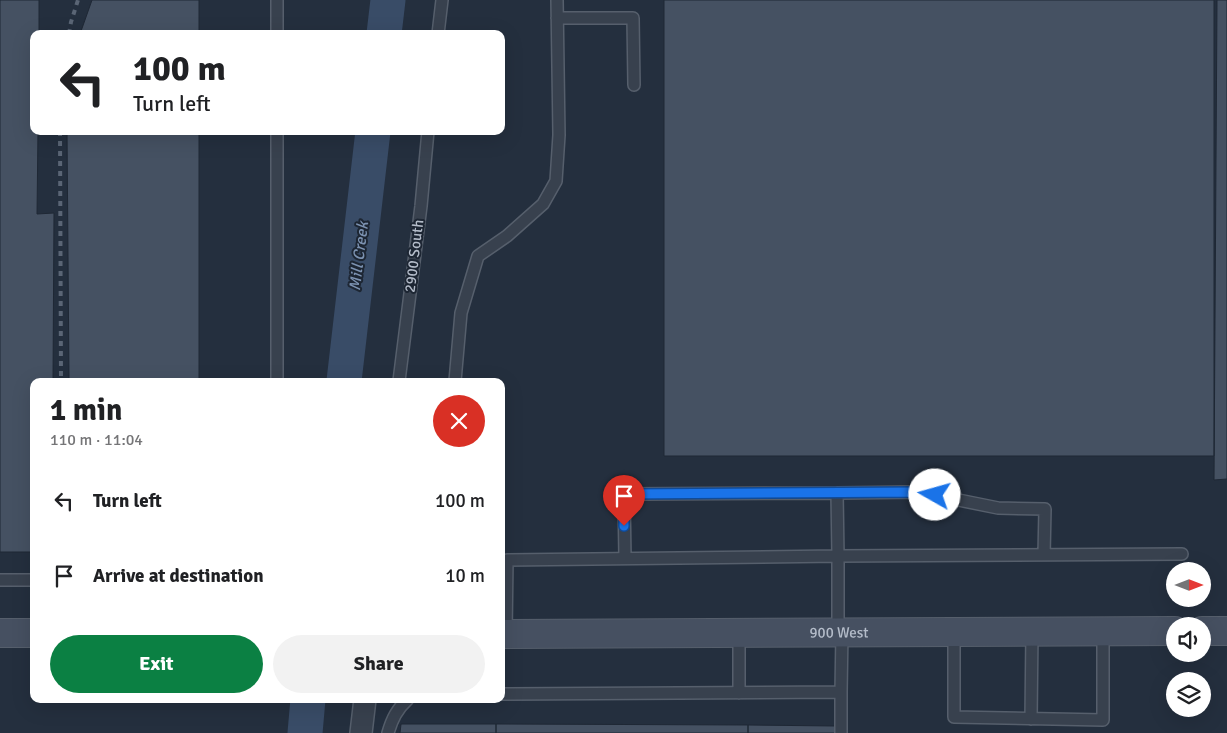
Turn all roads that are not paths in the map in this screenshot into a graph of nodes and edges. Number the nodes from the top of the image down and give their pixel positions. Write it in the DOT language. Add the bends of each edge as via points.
graph roads {
  1 [pos="277,0"];
  2 [pos="442,0"];
  3 [pos="557,0"];
  4 [pos="557,18"];
  5 [pos="277,30"];
  6 [pos="438,30"];
  7 [pos="634,85"];
  8 [pos="277,135"];
  9 [pos="428,135"];
  10 [pos="277,378"];
  11 [pos="399,378"];
  12 [pos="455,378"];
  13 [pos="837,493"];
  14 [pos="1182,554"];
  15 [pos="1044,555"];
  16 [pos="505,556"];
  17 [pos="838,556"];
  18 [pos="625,558"];
  19 [pos="0,580"];
  20 [pos="30,580"];
  21 [pos="1211,631"];
  22 [pos="1227,631"];
  23 [pos="840,632"];
  24 [pos="954,632"];
  25 [pos="1032,632"];
  26 [pos="1104,632"];
  27 [pos="1166,632"];
  28 [pos="0,633"];
  29 [pos="30,633"];
  30 [pos="739,633"];
  31 [pos="505,634"];
  32 [pos="842,692"];
  33 [pos="739,693"];
  34 [pos="505,694"];
  35 [pos="365,703"];
  36 [pos="404,703"];
  37 [pos="1031,718"];
  38 [pos="390,728"];
  39 [pos="361,733"];
  40 [pos="841,733"];
  1 -- 5 [label="lane"];
  2 -- 6 [label="lane"];
  3 -- 4 [label="lane"];
  4 -- 7 [label="lane" via="634,18"];
  4 -- 12 [label="lane" via="559,135 556,180 543,204 478,256 461,313"];
  8 -- 10 [label="lane"];
  9 -- 11 [label="lane, 2900 South"];
  13 -- 15 [label="lane" via="919,492 998,508 1045,509"];
  13 -- 17 [label="lane"];
  13 -- 18 [label="lane" via="624,494"];
  14 -- 15 [label="lane"];
  15 -- 17 [label="lane"];
  16 -- 18 [label="lane"];
  17 -- 18 [label="lane"];
  17 -- 23 [label="lane"];
  19 -- 20 [label="lane"];
  21 -- 22 [label="main road"];
  23 -- 24 [label="main road, 900 West"];
  23 -- 30 [label="main road, 900 West"];
  23 -- 32 [label="lane"];
  24 -- 25 [label="main road, 900 West"];
  24 -- 37 [label="lane" via="954,717"];
  25 -- 26 [label="main road, 900 West"];
  25 -- 37 [label="lane"];
  26 -- 27 [label="main road, 900 West"];
  26 -- 37 [label="lane" via="1103,720"];
  28 -- 29 [label="main road"];
  30 -- 31 [label="main road, 900 West"];
  30 -- 33 [label="lane"];
  32 -- 33 [label="lane"];
  32 -- 40 [label="lane"];
  33 -- 34 [label="lane"];
  35 -- 39 [label="street"];
  36 -- 38 [label="lane"];
}
